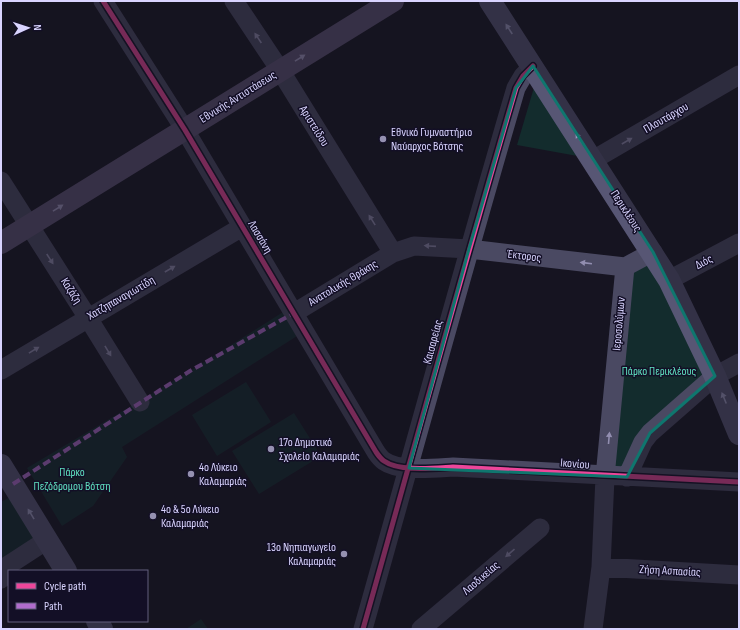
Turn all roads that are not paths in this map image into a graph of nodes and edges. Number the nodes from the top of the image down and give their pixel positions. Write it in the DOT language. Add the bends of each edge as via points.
graph roads {
  1 [pos="103,1"];
  2 [pos="234,1"];
  3 [pos="393,1"];
  4 [pos="490,1"];
  5 [pos="533,66"];
  6 [pos="280,70"];
  7 [pos="739,75"];
  8 [pos="185,130"];
  9 [pos="593,160"];
  10 [pos="1,181"];
  11 [pos="29,226"];
  12 [pos="242,227"];
  13 [pos="1,243"];
  14 [pos="739,243"];
  15 [pos="468,249"];
  16 [pos="653,252"];
  17 [pos="393,253"];
  18 [pos="625,267"];
  19 [pos="669,280"];
  20 [pos="294,313"];
  21 [pos="88,318"];
  22 [pos="739,363"];
  23 [pos="1,370"];
  24 [pos="715,376"];
  25 [pos="140,402"];
  26 [pos="739,434"];
  27 [pos="1,465"];
  28 [pos="409,468"];
  29 [pos="605,476"];
  30 [pos="627,477"];
  31 [pos="739,482"];
  32 [pos="7,487"];
  33 [pos="540,528"];
  34 [pos="47,540"];
  35 [pos="601,567"];
  36 [pos="65,570"];
  37 [pos="739,574"];
  38 [pos="1,579"];
  39 [pos="363,629"];
  40 [pos="421,629"];
  41 [pos="593,629"];
  1 -- 8 [label="street, Λασσάνη"];
  6 -- 2 [label="street, Αριστείδου, one-way"];
  6 -- 3 [label="main road, Εθνικής Αντιστάσεως, one-way"];
  5 -- 4 [label="street, Περικλέους, one-way"];
  9 -- 5 [label="street, Περικλέους, one-way"];
  5 -- 15 [label="street, Καισαρείας" via="516,88"];
  6 -- 8 [label="main road, Εθνικής Αντιστάσεως"];
  17 -- 6 [label="street, Αριστείδου, one-way"];
  9 -- 7 [label="street, Πλουτάρχου, one-way"];
  11 -- 8 [label="main road, Εθνικής Αντιστάσεως, one-way"];
  8 -- 12 [label="street, Λασσάνη"];
  9 -- 16 [label="street, Περικλέους"];
  10 -- 11 [label="street, Καζάζη"];
  11 -- 13 [label="main road, Εθνικής Αντιστάσεως"];
  11 -- 21 [label="street, Καζάζη, one-way"];
  12 -- 20 [label="street, Λασσάνη"];
  21 -- 12 [label="street, Χατζηπαναγιωτίδη, one-way"];
  14 -- 19 [label="street, Διός"];
  15 -- 17 [label="street, Έκτορος, one-way" via="422,246"];
  18 -- 15 [label="street, Έκτορος, one-way"];
  15 -- 28 [label="street, Καισαρείας"];
  16 -- 18 [label="street"];
  16 -- 19 [label="street, Περικλέους"];
  17 -- 20 [label="street, Ανατολικής Θράκης"];
  29 -- 18 [label="street, Ιεροσολύμων, one-way"];
  19 -- 24 [label="street, Περικλέους"];
  20 -- 28 [label="street, Λασσάνη" via="376,452 391,465"];
  23 -- 21 [label="street, Χατζηπαναγιωτίδη, one-way"];
  21 -- 25 [label="street, Καζάζη, one-way"];
  22 -- 24 [label="street"];
  26 -- 24 [label="street, Περικλέους, one-way"];
  24 -- 30 [label="street" via="650,433 643,442"];
  27 -- 32 [label="street"];
  28 -- 29 [label="street, Ικονίου" via="453,467"];
  28 -- 39 [label="street, Καισαρείας"];
  29 -- 30 [label="street, Ικονίου"];
  29 -- 35 [label="street, Ιεροσολύμων"];
  30 -- 31 [label="street, Ικονίου"];
  34 -- 32 [label="street, one-way"];
  33 -- 40 [label="street, Λαοδικείας, one-way"];
  34 -- 36 [label="street"];
  34 -- 38 [label="street" via="7,566"];
  35 -- 37 [label="street, Ζήση Ασπασίας"];
  35 -- 41 [label="street"];
}
